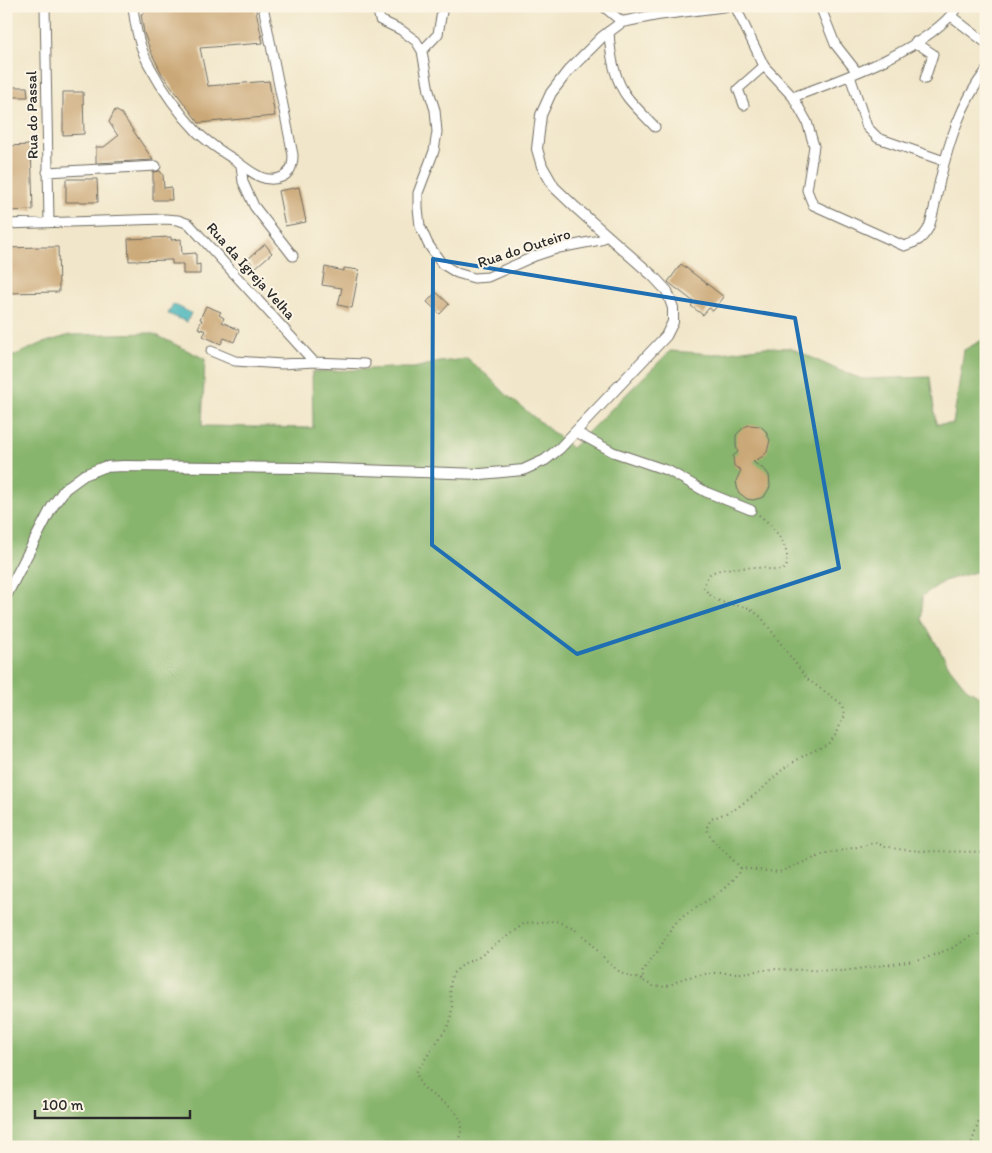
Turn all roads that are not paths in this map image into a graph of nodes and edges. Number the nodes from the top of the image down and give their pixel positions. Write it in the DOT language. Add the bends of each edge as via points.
graph roads {
  1 [pos="44,6"];
  2 [pos="133,6"];
  3 [pos="263,6"];
  4 [pos="377,6"];
  5 [pos="442,6"];
  6 [pos="603,6"];
  7 [pos="727,6"];
  8 [pos="736,6"];
  9 [pos="820,6"];
  10 [pos="958,6"];
  11 [pos="951,16"];
  12 [pos="622,22"];
  13 [pos="609,31"];
  14 [pos="915,42"];
  15 [pos="986,43"];
  16 [pos="422,51"];
  17 [pos="764,66"];
  18 [pos="986,72"];
  19 [pos="854,74"];
  20 [pos="925,79"];
  21 [pos="793,97"];
  22 [pos="744,105"];
  23 [pos="654,127"];
  24 [pos="944,161"];
  25 [pos="241,165"];
  26 [pos="156,166"];
  27 [pos="48,172"];
  28 [pos="49,222"];
  29 [pos="6,224"];
  30 [pos="607,235"];
  31 [pos="293,256"];
  32 [pos="211,351"];
  33 [pos="314,362"];
  34 [pos="364,364"];
  35 [pos="576,432"];
  36 [pos="751,510"];
  37 [pos="6,596"];
  1 -- 27 [label="street, Rua do Passal"];
  2 -- 25 [label="street" via="138,38 148,64 163,88 200,135"];
  3 -- 25 [label="street" via="292,149 292,167 286,176 274,181 261,178"];
  4 -- 16 [label="street" via="380,20 416,41"];
  5 -- 16 [label="street" via="438,34"];
  6 -- 12 [label="street"];
  7 -- 12 [label="street"];
  8 -- 17 [label="street"];
  9 -- 19 [label="street" via="835,44"];
  10 -- 11 [label="street"];
  11 -- 14 [label="street"];
  11 -- 15 [label="street"];
  12 -- 13 [label="street"];
  13 -- 23 [label="street" via="619,82 627,97"];
  13 -- 30 [label="street" via="568,71 552,93 541,115 537,149 554,187"];
  14 -- 19 [label="street"];
  14 -- 20 [label="street" via="933,54"];
  16 -- 30 [label="street, Rua do Outeiro" via="437,132 434,151 418,193 418,208 420,226 442,264 474,278 488,277 535,256 600,240"];
  17 -- 21 [label="street"];
  17 -- 22 [label="street" via="738,89"];
  18 -- 24 [label="street" via="961,111"];
  19 -- 21 [label="street"];
  19 -- 24 [label="street" via="867,127 878,138"];
  21 -- 24 [label="street" via="807,122 814,146 807,190 813,204 904,246 918,241 928,228"];
  25 -- 31 [label="street" via="243,182 254,206"];
  26 -- 27 [label="street"];
  27 -- 28 [label="street, Rua do Passal"];
  28 -- 29 [label="street, Rua da Igreja Velha"];
  28 -- 33 [label="street, Rua da Igreja Velha" via="165,219 189,224"];
  30 -- 35 [label="street" via="667,291 673,308 672,322 666,336"];
  32 -- 33 [label="street" via="235,361"];
  33 -- 34 [label="street"];
  35 -- 36 [label="street" via="613,452 668,471 706,492"];
  35 -- 37 [label="street" via="545,460 523,470 482,474 300,468 104,467 84,475 65,489 52,507"];
}
